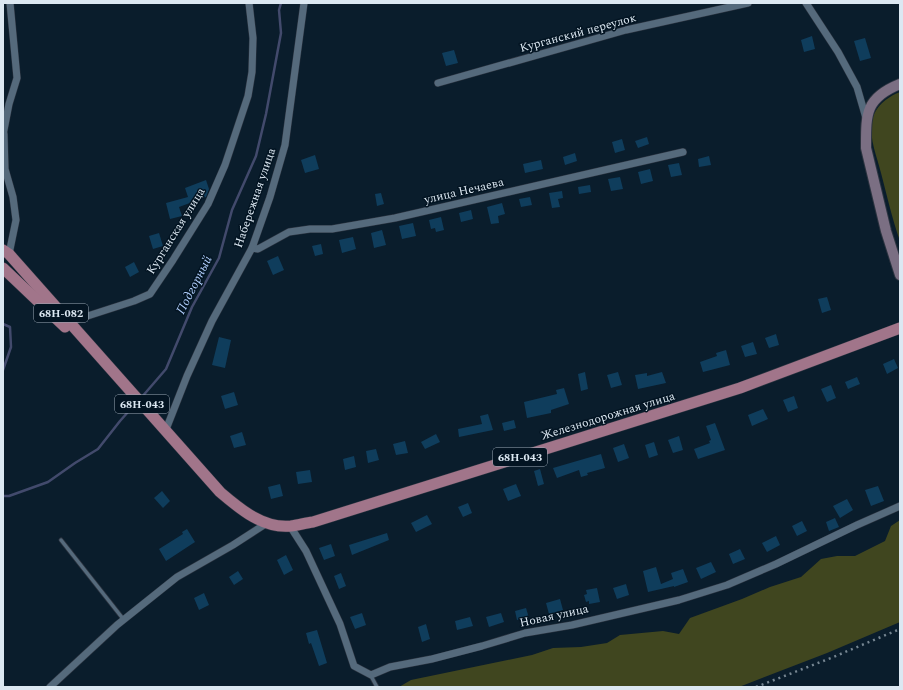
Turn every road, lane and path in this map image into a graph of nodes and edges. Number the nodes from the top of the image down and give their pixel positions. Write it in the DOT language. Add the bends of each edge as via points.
graph roads {
  1 [pos="10,3"];
  2 [pos="249,3"];
  3 [pos="304,3"];
  4 [pos="748,3"];
  5 [pos="806,3"];
  6 [pos="438,83"];
  7 [pos="900,84"];
  8 [pos="866,118"];
  9 [pos="4,135"];
  10 [pos="683,152"];
  11 [pos="252,248"];
  12 [pos="6,252"];
  13 [pos="3,268"];
  14 [pos="900,275"];
  15 [pos="69,322"];
  16 [pos="900,328"];
  17 [pos="118,377"];
  18 [pos="165,432"];
  19 [pos="900,506"];
  20 [pos="267,523"];
  21 [pos="290,526"];
  22 [pos="61,540"];
  23 [pos="124,620"];
  24 [pos="371,675"];
  25 [pos="50,687"];
  26 [pos="377,687"];
  1 -- 9 [label="street" via="17,78 9,104"];
  2 -- 15 [label="street, Курганская улица" via="253,38 248,96 225,165 208,204 150,294"];
  3 -- 11 [label="street, Набережная улица" via="285,145"];
  4 -- 6 [label="street, Курганский переулок" via="626,30"];
  5 -- 8 [label="street" via="857,87"];
  7 -- 8 [label="main road" via="881,94 871,106"];
  8 -- 14 [label="main road" via="866,148 886,231"];
  9 -- 12 [label="street" via="5,169 16,220"];
  10 -- 11 [label="street, улица Нечаева" via="395,218 332,229 289,232 258,249"];
  11 -- 18 [label="street, Набережная улица" via="212,321"];
  12 -- 15 [label="main road, 68Н-082"];
  13 -- 17 [label="main road, 68Н-082"];
  15 -- 17 [label="main road, 68Н-082"];
  16 -- 21 [label="main road, Железнодорожная улица / 68Н-043" via="740,388 313,522"];
  17 -- 18 [label="main road, 68Н-043"];
  18 -- 20 [label="main road, Железнодорожная улица / 68Н-043" via="220,492 243,511"];
  19 -- 24 [label="street, Новая улица" via="727,585 679,600 572,625 525,633 432,659 390,667"];
  20 -- 21 [label="main road, Железнодорожная улица / 68Н-043"];
  20 -- 23 [label="street" via="177,577"];
  21 -- 24 [label="street" via="306,551 340,624 354,666"];
  22 -- 23 [label="lane"];
  23 -- 25 [label="street"];
  24 -- 26 [label="lane"];
}
